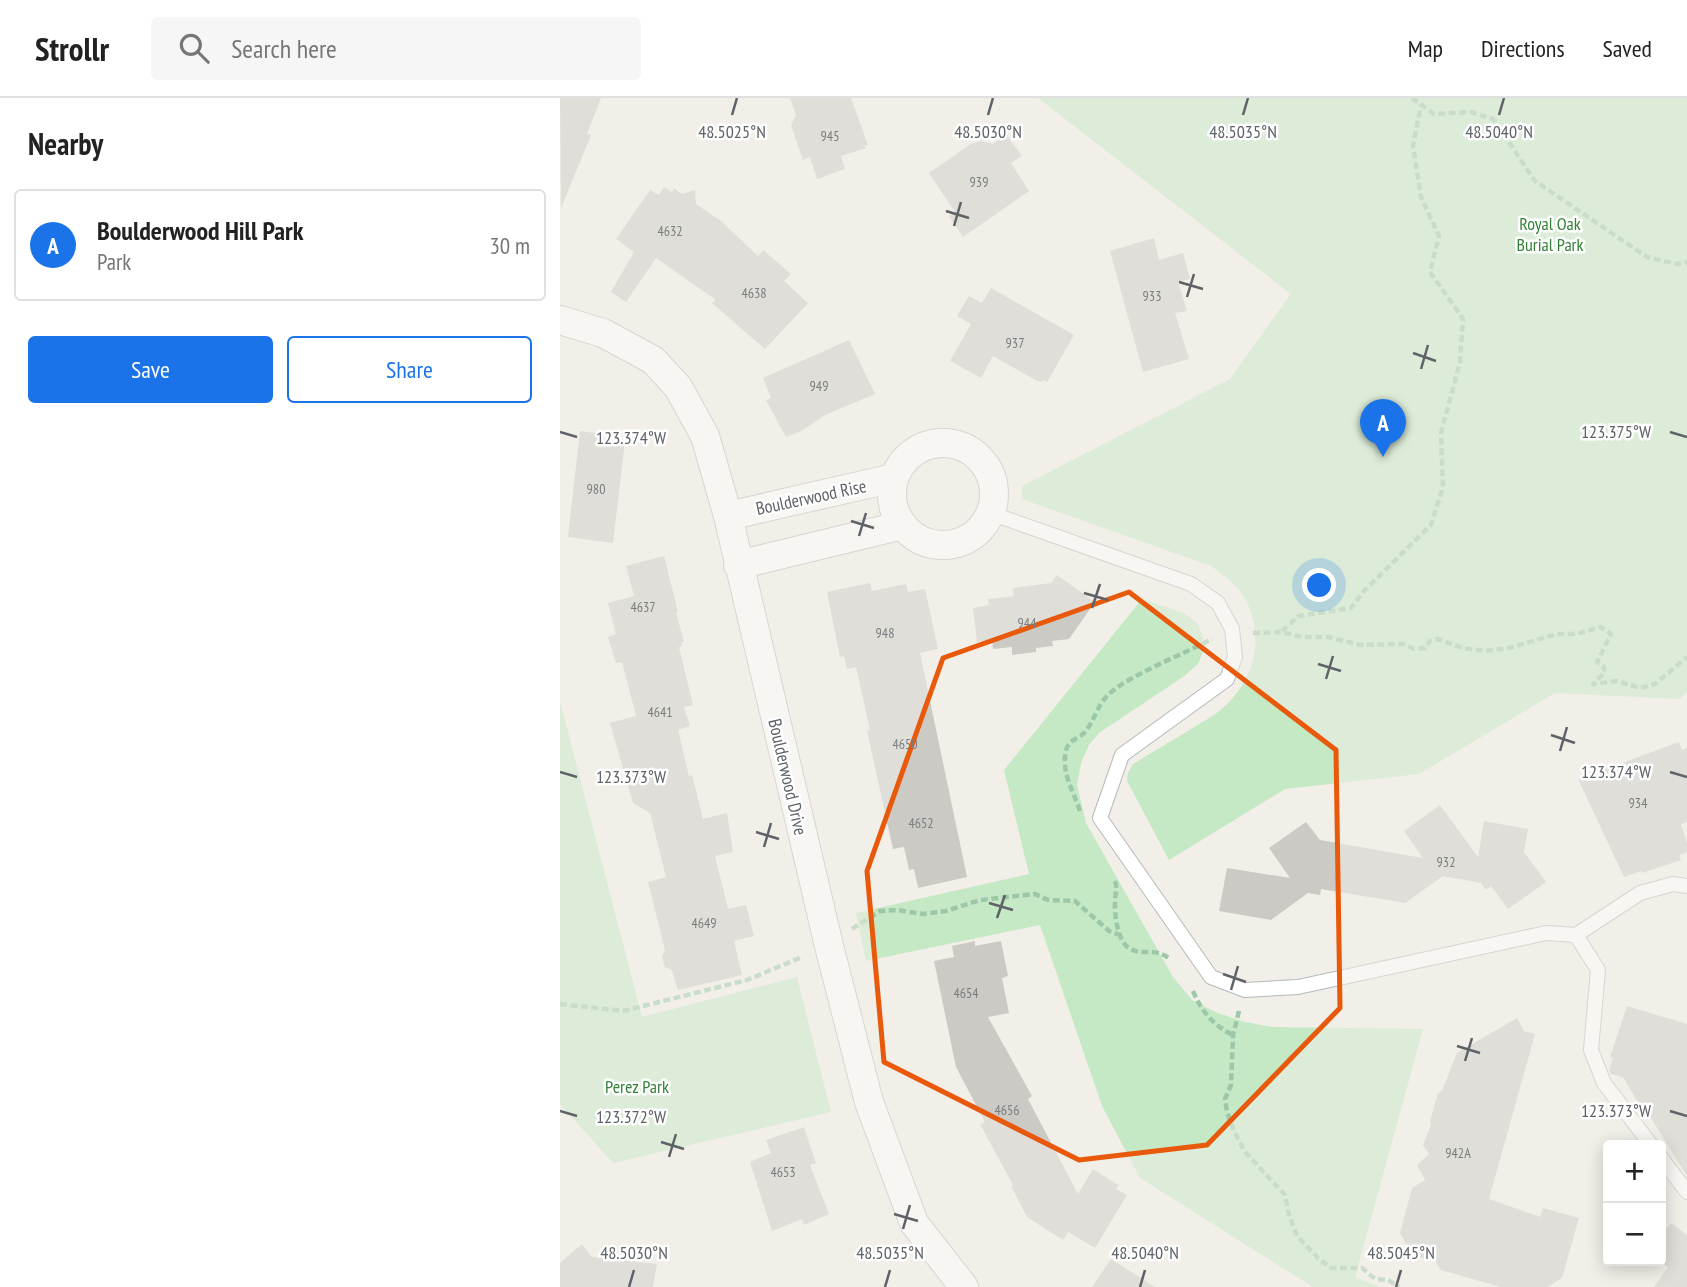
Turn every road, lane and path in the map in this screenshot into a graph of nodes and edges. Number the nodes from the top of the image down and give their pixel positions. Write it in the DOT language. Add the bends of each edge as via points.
graph roads {
  1 [pos="1412,98"];
  2 [pos="1421,105"];
  3 [pos="1687,262"];
  4 [pos="560,320"];
  5 [pos="894,478"];
  6 [pos="990,513"];
  7 [pos="728,516"];
  8 [pos="902,525"];
  9 [pos="738,565"];
  10 [pos="1232,629"];
  11 [pos="1282,632"];
  12 [pos="1687,657"];
  13 [pos="1082,822"];
  14 [pos="1113,877"];
  15 [pos="1687,886"];
  16 [pos="1120,935"];
  17 [pos="1576,935"];
  18 [pos="829,946"];
  19 [pos="1174,962"];
  20 [pos="1189,982"];
  21 [pos="1245,990"];
  22 [pos="560,1004"];
  23 [pos="1233,1035"];
  24 [pos="1647,1140"];
  25 [pos="1666,1165"];
  26 [pos="1687,1192"];
  27 [pos="964,1287"];
  28 [pos="1399,1287"];
  1 -- 2 [label="path"];
  2 -- 3 [label="path" via="1434,114 1471,112 1493,119 1535,181 1647,257"];
  2 -- 11 [label="path" via="1413,146 1421,197 1439,236 1430,272 1463,319 1460,362 1441,433 1443,487 1432,525 1351,608 1299,616"];
  4 -- 7 [label="street, Boulderwood Drive" via="603,333 653,360 678,387 705,436"];
  5 -- 6 [label="street" via="916,450 951,444 968,450 982,461 991,477"];
  5 -- 7 [label="street, Boulderwood Rise"];
  5 -- 8 [label="street, Boulderwood Rise" via="892,503"];
  6 -- 8 [label="street" via="981,528 950,545 924,541"];
  6 -- 10 [label="lane" via="1191,584 1218,603"];
  7 -- 9 [label="street, Boulderwood Drive"];
  8 -- 9 [label="street"];
  9 -- 18 [label="street, Boulderwood Drive"];
  10 -- 11 [label="path"];
  10 -- 13 [label="path" via="1110,693 1084,732 1069,742 1066,779"];
  10 -- 21 [label="lane" via="1235,657 1227,679 1122,755 1100,818 1211,977"];
  11 -- 12 [label="path" via="1360,645 1404,644 1414,649 1437,639 1486,650 1601,627 1611,634 1597,662 1605,672 1593,684 1617,681 1640,688 1655,684"];
  14 -- 16 [label="path" via="1118,889 1114,903"];
  15 -- 17 [label="lane" via="1673,884 1640,893"];
  16 -- 18 [label="path" via="1109,932 1075,901 1048,900 1035,894 980,900 934,913 880,911"];
  16 -- 19 [label="path" via="1126,947 1162,953"];
  17 -- 21 [label="lane" via="1546,933 1298,987"];
  17 -- 24 [label="lane" via="1598,970 1591,1050 1604,1083"];
  18 -- 22 [label="path" via="747,980 623,1011"];
  18 -- 27 [label="street, Boulderwood Drive" via="869,1102 914,1223"];
  20 -- 23 [label="path" via="1199,1007 1217,1027"];
  21 -- 23 [label="path"];
  23 -- 28 [label="path" via="1227,1112 1245,1152 1285,1195 1297,1236 1331,1268 1362,1268 1375,1279"];
  25 -- 26 [label="lane"];
}
